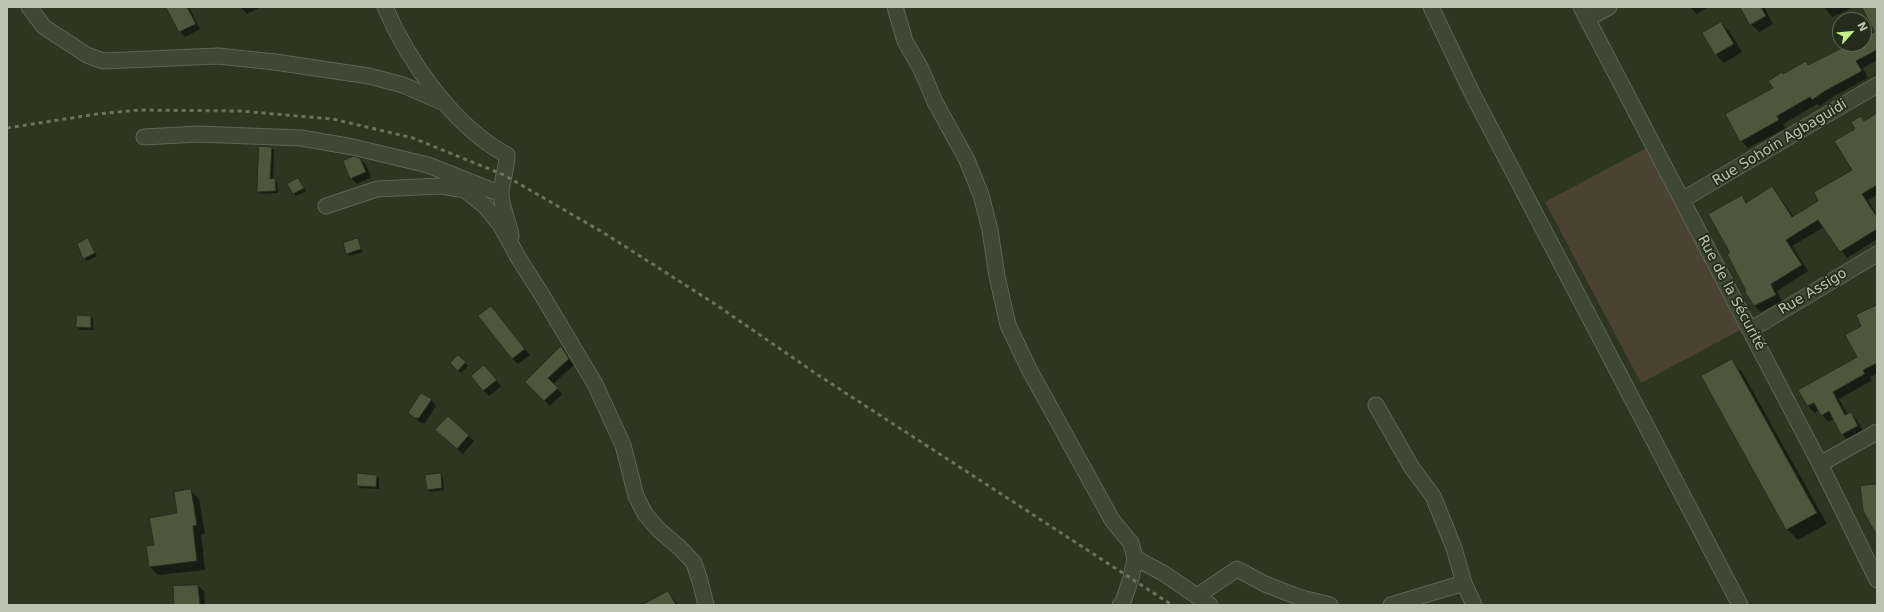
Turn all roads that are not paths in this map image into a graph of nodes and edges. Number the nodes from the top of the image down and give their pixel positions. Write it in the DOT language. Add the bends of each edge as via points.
graph roads {
  1 [pos="29,7"];
  2 [pos="385,7"];
  3 [pos="895,7"];
  4 [pos="1431,7"];
  5 [pos="1609,7"];
  6 [pos="1584,13"];
  7 [pos="1877,85"];
  8 [pos="442,102"];
  9 [pos="144,136"];
  10 [pos="501,194"];
  11 [pos="1682,200"];
  12 [pos="326,206"];
  13 [pos="512,245"];
  14 [pos="1877,254"];
  15 [pos="1750,330"];
  16 [pos="1376,405"];
  17 [pos="1877,432"];
  18 [pos="1820,464"];
  19 [pos="1134,558"];
  20 [pos="1877,580"];
  21 [pos="1464,583"];
  22 [pos="1197,596"];
  23 [pos="1124,604"];
  24 [pos="706,605"];
  25 [pos="1210,605"];
  26 [pos="1330,605"];
  27 [pos="1391,605"];
  28 [pos="1474,605"];
  29 [pos="1740,605"];
  1 -- 8 [label="street" via="44,27 87,55 103,61 218,56 274,62 369,76 403,85"];
  2 -- 8 [label="street" via="396,32"];
  3 -- 19 [label="street" via="905,41 966,160 981,195 1008,325 1029,369 1112,520 1131,543"];
  4 -- 29 [label="street" via="1472,93"];
  5 -- 6 [label="street"];
  6 -- 11 [label="street, Rue de la Sécurité"];
  7 -- 11 [label="street, Rue Sohoin Agbaguidi"];
  8 -- 10 [label="street" via="493,147 507,155"];
  9 -- 10 [label="street" via="198,134 301,138 428,165"];
  10 -- 13 [label="street"];
  11 -- 15 [label="street, Rue de la Sécurité"];
  12 -- 13 [label="street" via="377,189 441,186 465,190 484,205"];
  13 -- 24 [label="street" via="608,410 623,445 636,496 645,514 694,563"];
  14 -- 15 [label="street, Rue Assigo"];
  15 -- 18 [label="street, Rue de la Sécurité"];
  16 -- 21 [label="street" via="1412,468 1433,496 1454,548"];
  17 -- 18 [label="street"];
  18 -- 20 [label="street, Rue de la Sécurité"];
  19 -- 22 [label="street" via="1163,573"];
  19 -- 23 [label="street"];
  21 -- 27 [label="street"];
  21 -- 28 [label="street"];
  22 -- 25 [label="street"];
  22 -- 26 [label="street" via="1237,569 1298,597"];
}
